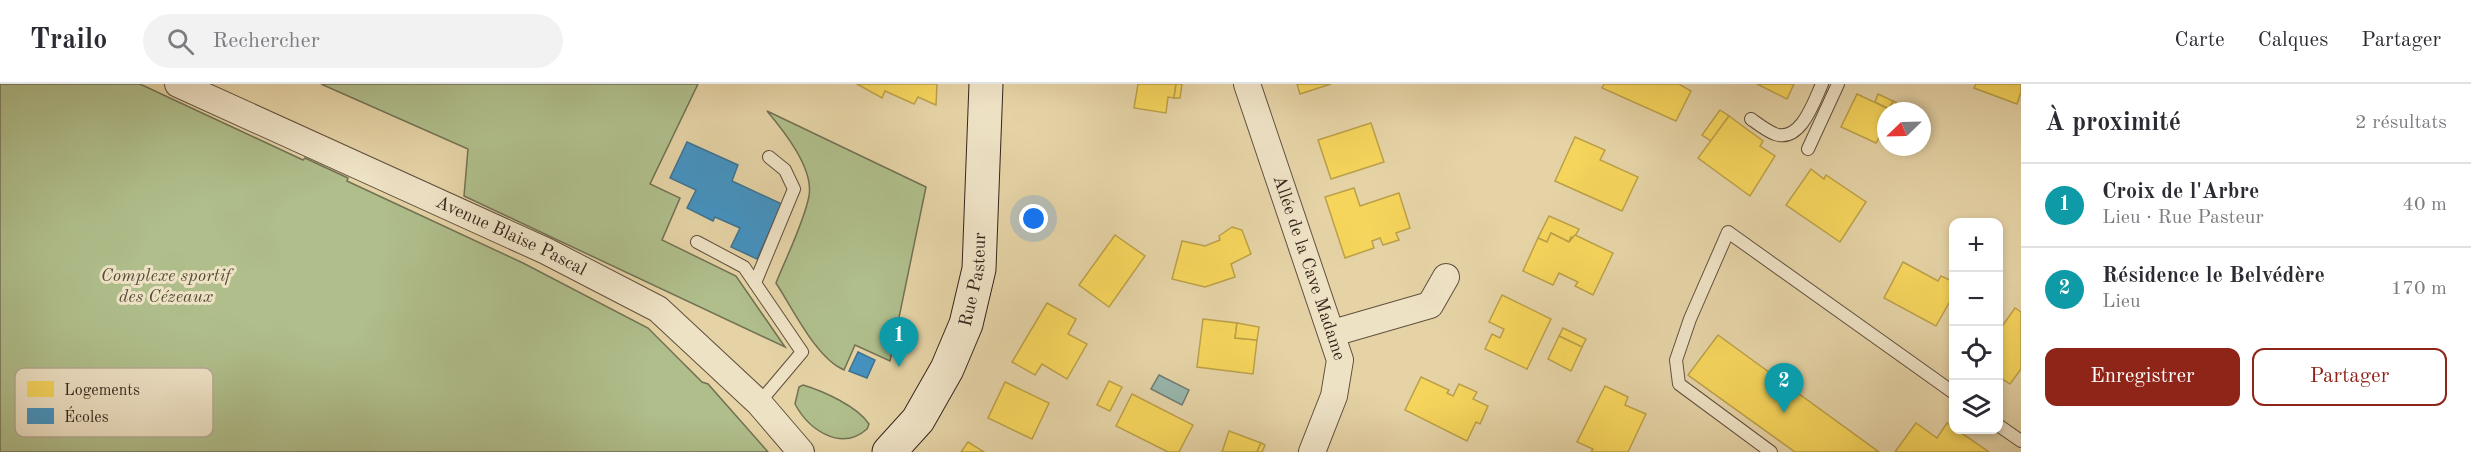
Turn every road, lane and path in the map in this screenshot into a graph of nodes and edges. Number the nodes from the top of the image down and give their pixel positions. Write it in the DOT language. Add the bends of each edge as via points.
graph roads {
  1 [pos="178,84"];
  2 [pos="986,84"];
  3 [pos="1247,84"];
  4 [pos="1822,84"];
  5 [pos="1838,84"];
  6 [pos="1751,119"];
  7 [pos="1808,149"];
  8 [pos="769,157"];
  9 [pos="697,242"];
  10 [pos="1446,277"];
  11 [pos="755,283"];
  12 [pos="1333,333"];
  13 [pos="1949,390"];
  14 [pos="759,403"];
  15 [pos="2003,428"];
  16 [pos="2021,441"];
  17 [pos="801,452"];
  18 [pos="889,452"];
  19 [pos="1312,452"];
  20 [pos="1771,452"];
  1 -- 14 [label="street, Avenue Blaise Pascal" via="546,251 658,309"];
  2 -- 18 [label="main road, Rue Pasteur" via="979,269 966,324 947,369 918,420"];
  3 -- 12 [label="street, Allée de la Cave Madame"];
  4 -- 6 [label="lane" via="1793,133 1775,135"];
  5 -- 7 [label="lane"];
  8 -- 11 [label="lane" via="784,170 794,189"];
  9 -- 11 [label="lane" via="744,267"];
  10 -- 12 [label="street" via="1430,305"];
  11 -- 14 [label="lane" via="802,352"];
  12 -- 19 [label="street, Allée de la Cave Madame" via="1340,360 1334,396"];
  13 -- 20 [label="lane" via="1728,232 1676,360 1679,384"];
  14 -- 17 [label="street, Avenue Blaise Pascal"];
  15 -- 16 [label="lane"];
}
